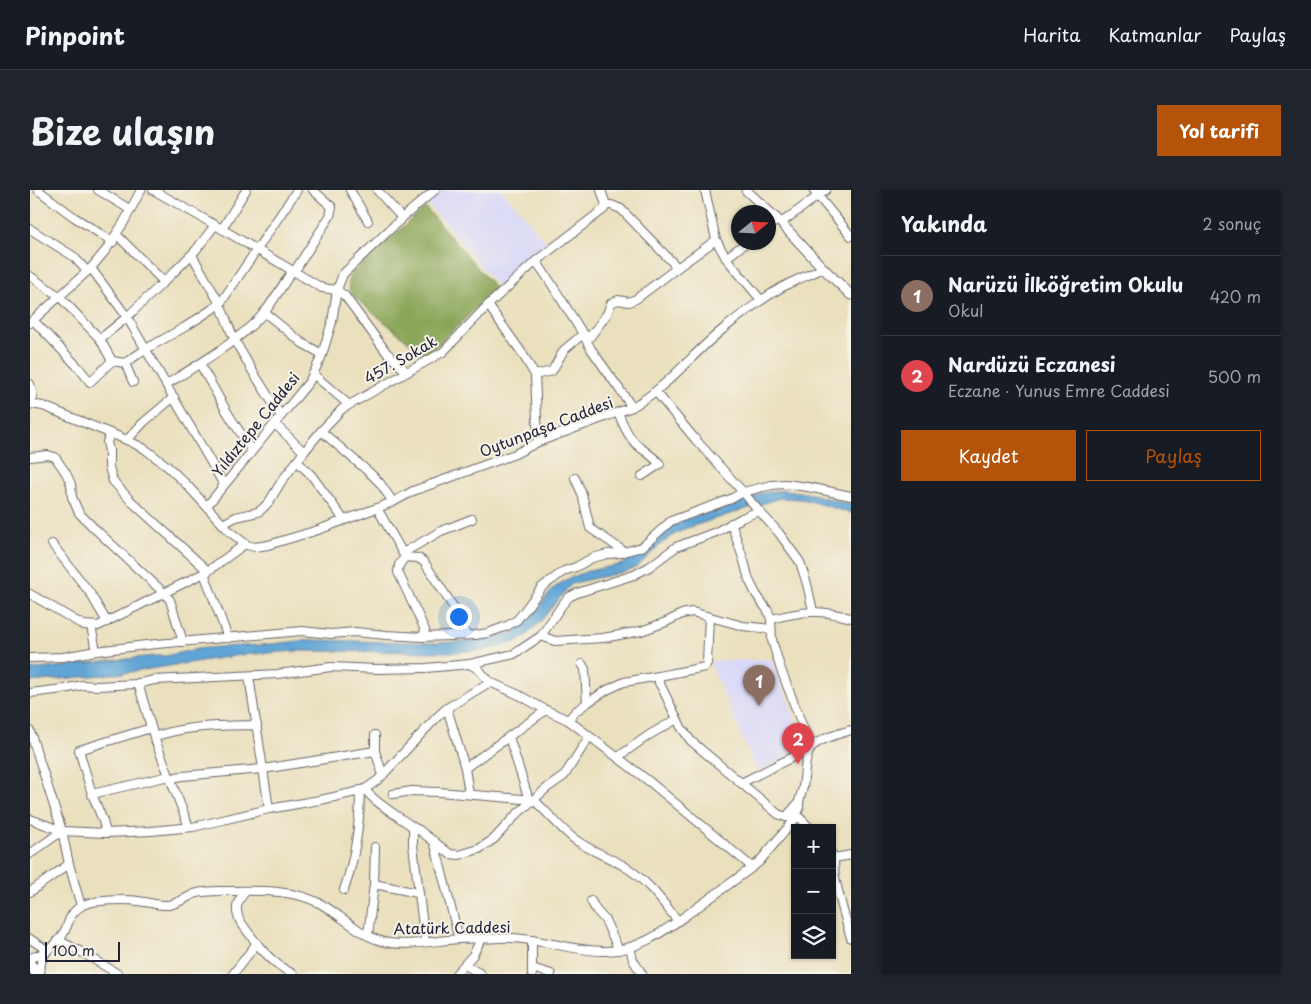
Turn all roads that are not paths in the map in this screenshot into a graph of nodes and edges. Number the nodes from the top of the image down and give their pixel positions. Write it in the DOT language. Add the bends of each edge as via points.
graph roads {
  1 [pos="38,190"];
  2 [pos="98,190"];
  3 [pos="141,190"];
  4 [pos="153,190"];
  5 [pos="246,190"];
  6 [pos="297,190"];
  7 [pos="313,190"];
  8 [pos="350,190"];
  9 [pos="377,190"];
  10 [pos="434,190"];
  11 [pos="601,190"];
  12 [pos="705,190"];
  13 [pos="746,190"];
  14 [pos="826,190"];
  15 [pos="815,193"];
  16 [pos="606,205"];
  17 [pos="131,210"];
  18 [pos="402,218"];
  19 [pos="368,221"];
  20 [pos="780,222"];
  21 [pos="776,224"];
  22 [pos="218,227"];
  23 [pos="30,229"];
  24 [pos="851,236"];
  25 [pos="115,238"];
  26 [pos="716,240"];
  27 [pos="256,250"];
  28 [pos="736,250"];
  29 [pos="192,255"];
  30 [pos="726,258"];
  31 [pos="536,260"];
  32 [pos="677,268"];
  33 [pos="823,268"];
  34 [pos="89,270"];
  35 [pos="293,271"];
  36 [pos="30,276"];
  37 [pos="164,282"];
  38 [pos="337,290"];
  39 [pos="59,296"];
  40 [pos="851,296"];
  41 [pos="761,300"];
  42 [pos="220,304"];
  43 [pos="488,305"];
  44 [pos="264,312"];
  45 [pos="127,317"];
  46 [pos="31,322"];
  47 [pos="583,334"];
  48 [pos="234,339"];
  49 [pos="100,340"];
  50 [pos="146,349"];
  51 [pos="322,354"];
  52 [pos="112,361"];
  53 [pos="126,363"];
  54 [pos="200,364"];
  55 [pos="407,372"];
  56 [pos="313,374"];
  57 [pos="535,376"];
  58 [pos="133,382"];
  59 [pos="30,384"];
  60 [pos="167,384"];
  61 [pos="656,392"];
  62 [pos="174,397"];
  63 [pos="30,404"];
  64 [pos="348,404"];
  65 [pos="632,407"];
  66 [pos="618,413"];
  67 [pos="281,416"];
  68 [pos="275,424"];
  69 [pos="321,431"];
  70 [pos="110,433"];
  71 [pos="128,440"];
  72 [pos="538,442"];
  73 [pos="252,451"];
  74 [pos="304,452"];
  75 [pos="30,457"];
  76 [pos="297,461"];
  77 [pos="642,476"];
  78 [pos="575,478"];
  79 [pos="224,485"];
  80 [pos="744,492"];
  81 [pos="851,496"];
  82 [pos="393,502"];
  83 [pos="206,506"];
  84 [pos="377,508"];
  85 [pos="759,511"];
  86 [pos="472,519"];
  87 [pos="344,520"];
  88 [pos="731,523"];
  89 [pos="223,524"];
  90 [pos="52,544"];
  91 [pos="245,544"];
  92 [pos="620,554"];
  93 [pos="404,555"];
  94 [pos="206,572"];
  95 [pos="164,593"];
  96 [pos="30,594"];
  97 [pos="813,611"];
  98 [pos="709,617"];
  99 [pos="771,618"];
  100 [pos="851,618"];
  101 [pos="107,622"];
  102 [pos="91,626"];
  103 [pos="771,629"];
  104 [pos="466,635"];
  105 [pos="541,636"];
  106 [pos="423,637"];
  107 [pos="228,638"];
  108 [pos="183,642"];
  109 [pos="96,652"];
  110 [pos="30,658"];
  111 [pos="470,664"];
  112 [pos="582,664"];
  113 [pos="249,676"];
  114 [pos="659,676"];
  115 [pos="490,682"];
  116 [pos="138,683"];
  117 [pos="30,693"];
  118 [pos="587,703"];
  119 [pos="447,708"];
  120 [pos="546,710"];
  121 [pos="677,719"];
  122 [pos="568,720"];
  123 [pos="257,725"];
  124 [pos="151,728"];
  125 [pos="851,730"];
  126 [pos="30,731"];
  127 [pos="375,735"];
  128 [pos="154,737"];
  129 [pos="509,737"];
  130 [pos="589,737"];
  131 [pos="811,748"];
  132 [pos="376,751"];
  133 [pos="618,757"];
  134 [pos="465,768"];
  135 [pos="263,769"];
  136 [pos="383,775"];
  137 [pos="170,779"];
  138 [pos="741,784"];
  139 [pos="363,790"];
  140 [pos="92,794"];
  141 [pos="393,794"];
  142 [pos="469,794"];
  143 [pos="532,800"];
  144 [pos="799,802"];
  145 [pos="269,809"];
  146 [pos="786,817"];
  147 [pos="30,820"];
  148 [pos="794,821"];
  149 [pos="806,824"];
  150 [pos="188,827"];
  151 [pos="413,828"];
  152 [pos="62,831"];
  153 [pos="106,833"];
  154 [pos="434,841"];
  155 [pos="375,847"];
  156 [pos="30,854"];
  157 [pos="851,855"];
  158 [pos="836,856"];
  159 [pos="69,864"];
  160 [pos="752,867"];
  161 [pos="834,869"];
  162 [pos="374,884"];
  163 [pos="344,890"];
  164 [pos="246,891"];
  165 [pos="30,892"];
  166 [pos="418,893"];
  167 [pos="590,901"];
  168 [pos="81,906"];
  169 [pos="848,916"];
  170 [pos="678,921"];
  171 [pos="368,936"];
  172 [pos="851,938"];
  173 [pos="460,939"];
  174 [pos="481,939"];
  175 [pos="30,940"];
  176 [pos="58,940"];
  177 [pos="532,940"];
  178 [pos="425,942"];
  179 [pos="257,944"];
  180 [pos="630,947"];
  181 [pos="47,950"];
  182 [pos="619,950"];
  183 [pos="30,958"];
  184 [pos="30,965"];
  185 [pos="465,966"];
  186 [pos="532,971"];
  187 [pos="39,974"];
  188 [pos="118,974"];
  189 [pos="233,974"];
  190 [pos="293,974"];
  191 [pos="456,974"];
  192 [pos="480,974"];
  193 [pos="550,974"];
  194 [pos="642,974"];
  1 -- 25 [label="street" via="80,221"];
  2 -- 17 [label="street"];
  3 -- 17 [label="street"];
  4 -- 22 [label="street"];
  5 -- 22 [label="street"];
  6 -- 27 [label="street"];
  7 -- 35 [label="street" via="332,207 330,216"];
  8 -- 19 [label="street"];
  9 -- 18 [label="street"];
  10 -- 18 [label="street, Yıldıztepe Caddesi"];
  11 -- 16 [label="street"];
  12 -- 26 [label="street"];
  13 -- 20 [label="main road"];
  14 -- 15 [label="street"];
  15 -- 20 [label="street"];
  15 -- 24 [label="street"];
  16 -- 31 [label="street, 457. Sokak"];
  16 -- 32 [label="street" via="621,209"];
  17 -- 25 [label="street"];
  18 -- 38 [label="street, Yıldıztepe Caddesi" via="344,274"];
  20 -- 21 [label="street"];
  20 -- 33 [label="main road"];
  22 -- 27 [label="street"];
  22 -- 29 [label="street"];
  23 -- 34 [label="street"];
  25 -- 34 [label="street"];
  25 -- 37 [label="street"];
  26 -- 30 [label="street"];
  26 -- 32 [label="street"];
  27 -- 35 [label="street"];
  27 -- 42 [label="street"];
  28 -- 30 [label="street"];
  29 -- 37 [label="street"];
  29 -- 42 [label="street"];
  30 -- 41 [label="street"];
  31 -- 43 [label="street, 457. Sokak"];
  31 -- 47 [label="street"];
  32 -- 47 [label="street" via="629,302 618,300 611,303 590,337"];
  33 -- 40 [label="main road"];
  33 -- 41 [label="street, Oytunpaşa Caddesi"];
  34 -- 39 [label="street"];
  34 -- 45 [label="street"];
  35 -- 38 [label="street" via="322,288"];
  35 -- 44 [label="street"];
  36 -- 39 [label="street"];
  37 -- 45 [label="street"];
  38 -- 51 [label="street, Yıldıztepe Caddesi"];
  38 -- 55 [label="street" via="345,296 387,353"];
  39 -- 46 [label="street"];
  39 -- 49 [label="street"];
  41 -- 61 [label="street, Oytunpaşa Caddesi" via="721,330"];
  42 -- 48 [label="street"];
  42 -- 50 [label="street"];
  43 -- 55 [label="street, 457. Sokak" via="443,352"];
  43 -- 57 [label="street"];
  44 -- 48 [label="street"];
  44 -- 51 [label="street" via="302,343"];
  45 -- 49 [label="street"];
  45 -- 50 [label="street"];
  46 -- 52 [label="street" via="90,382"];
  47 -- 57 [label="street" via="564,350 552,371"];
  47 -- 65 [label="street"];
  48 -- 54 [label="street"];
  48 -- 67 [label="street"];
  49 -- 52 [label="street"];
  50 -- 53 [label="street"];
  50 -- 60 [label="street"];
  51 -- 56 [label="street, Yıldıztepe Caddesi"];
  52 -- 53 [label="street"];
  53 -- 58 [label="street"];
  54 -- 60 [label="street"];
  54 -- 73 [label="street"];
  55 -- 64 [label="street, 457. Sokak"];
  56 -- 64 [label="street"];
  56 -- 67 [label="street, Yıldıztepe Caddesi"];
  57 -- 72 [label="street"];
  59 -- 63 [label="street" via="33,397"];
  60 -- 62 [label="street"];
  61 -- 65 [label="street, Oytunpaşa Caddesi"];
  61 -- 80 [label="street" via="694,439"];
  62 -- 71 [label="street"];
  62 -- 79 [label="street"];
  63 -- 70 [label="street" via="43,406"];
  64 -- 69 [label="street, 457. Sokak"];
  65 -- 66 [label="street, Oytunpaşa Caddesi"];
  66 -- 72 [label="street, Oytunpaşa Caddesi"];
  66 -- 77 [label="street" via="629,436 660,464"];
  67 -- 68 [label="street, Yıldıztepe Caddesi"];
  68 -- 73 [label="street, Yıldıztepe Caddesi"];
  68 -- 74 [label="street"];
  69 -- 74 [label="street, 457. Sokak"];
  69 -- 82 [label="street" via="371,474"];
  70 -- 71 [label="street"];
  70 -- 94 [label="street" via="109,468 113,481"];
  71 -- 83 [label="street" via="167,466"];
  72 -- 82 [label="street, Oytunpaşa Caddesi" via="515,454 413,491"];
  73 -- 79 [label="street, Yıldıztepe Caddesi"];
  74 -- 76 [label="street, 457. Sokak"];
  75 -- 95 [label="street" via="55,457 66,472 79,513"];
  76 -- 87 [label="street"];
  76 -- 89 [label="street, 457. Sokak" via="262,509"];
  78 -- 92 [label="street" via="590,528 622,550"];
  79 -- 83 [label="street, Yıldıztepe Caddesi"];
  80 -- 81 [label="street" via="785,484"];
  80 -- 85 [label="street"];
  80 -- 92 [label="street" via="731,500 671,521 642,547"];
  82 -- 84 [label="street, Oytunpaşa Caddesi"];
  83 -- 89 [label="street"];
  84 -- 87 [label="street, Oytunpaşa Caddesi"];
  84 -- 93 [label="street"];
  85 -- 88 [label="street"];
  85 -- 97 [label="street" via="800,562"];
  86 -- 93 [label="street" via="441,530"];
  87 -- 91 [label="street, Oytunpaşa Caddesi" via="268,545 255,547"];
  88 -- 99 [label="street" via="749,580"];
  88 -- 105 [label="street" via="676,547 634,575 577,593 557,612"];
  89 -- 91 [label="street"];
  90 -- 101 [label="street" via="90,593"];
  91 -- 94 [label="street"];
  92 -- 104 [label="street" via="592,558 564,571 542,587 517,620 508,626 488,633"];
  93 -- 104 [label="street" via="424,562 456,610"];
  93 -- 106 [label="street" via="398,572 425,630"];
  94 -- 95 [label="street"];
  94 -- 107 [label="street"];
  95 -- 101 [label="street"];
  95 -- 108 [label="street" via="170,600"];
  96 -- 102 [label="street" via="83,625"];
  97 -- 99 [label="street"];
  97 -- 100 [label="street"];
  98 -- 103 [label="street"];
  98 -- 105 [label="street" via="692,612 641,631 603,638 555,641"];
  98 -- 114 [label="street" via="707,663 704,667"];
  99 -- 103 [label="street"];
  101 -- 102 [label="street"];
  102 -- 109 [label="street"];
  103 -- 131 [label="street" via="780,667"];
  104 -- 106 [label="street"];
  105 -- 111 [label="street" via="514,654"];
  106 -- 107 [label="street" via="302,631"];
  107 -- 108 [label="street"];
  108 -- 109 [label="street"];
  109 -- 110 [label="street"];
  111 -- 113 [label="street" via="387,669 331,667"];
  111 -- 115 [label="street"];
  112 -- 118 [label="street"];
  113 -- 116 [label="street"];
  113 -- 123 [label="street"];
  114 -- 118 [label="street" via="624,682"];
  114 -- 121 [label="street" via="659,683"];
  115 -- 119 [label="street"];
  115 -- 120 [label="street"];
  116 -- 117 [label="street" via="83,685"];
  116 -- 124 [label="street"];
  118 -- 122 [label="street"];
  119 -- 134 [label="street"];
  119 -- 136 [label="street"];
  120 -- 122 [label="street"];
  120 -- 129 [label="street"];
  121 -- 133 [label="street"];
  121 -- 138 [label="street" via="691,741"];
  122 -- 130 [label="street"];
  123 -- 128 [label="street" via="207,727"];
  123 -- 135 [label="street"];
  124 -- 128 [label="street"];
  124 -- 140 [label="street" via="79,750"];
  125 -- 131 [label="street" via="824,739"];
  126 -- 152 [label="street"];
  127 -- 132 [label="street"];
  128 -- 137 [label="street"];
  129 -- 134 [label="street"];
  129 -- 143 [label="street"];
  130 -- 133 [label="street"];
  130 -- 143 [label="street" via="564,776"];
  131 -- 138 [label="street"];
  131 -- 144 [label="street"];
  132 -- 135 [label="street"];
  132 -- 136 [label="street"];
  133 -- 160 [label="street"];
  134 -- 142 [label="street"];
  135 -- 137 [label="street"];
  135 -- 145 [label="street"];
  136 -- 139 [label="street"];
  137 -- 140 [label="street"];
  137 -- 150 [label="street"];
  138 -- 146 [label="street"];
  139 -- 145 [label="street"];
  139 -- 151 [label="street"];
  139 -- 163 [label="street" via="356,845"];
  140 -- 153 [label="street"];
  141 -- 142 [label="street" via="412,791"];
  142 -- 143 [label="street"];
  143 -- 154 [label="street" via="494,839 478,848 459,855 450,854"];
  143 -- 170 [label="street" via="573,838 633,872"];
  144 -- 146 [label="street"];
  144 -- 148 [label="street"];
  145 -- 150 [label="street"];
  146 -- 148 [label="street"];
  147 -- 152 [label="street"];
  148 -- 149 [label="street" via="802,820"];
  148 -- 160 [label="street, Atatürk Caddesi"];
  150 -- 153 [label="street"];
  151 -- 154 [label="street"];
  151 -- 166 [label="street"];
  152 -- 153 [label="street"];
  152 -- 156 [label="street"];
  152 -- 159 [label="street"];
  154 -- 173 [label="street"];
  155 -- 162 [label="street"];
  157 -- 158 [label="street"];
  159 -- 165 [label="street"];
  159 -- 168 [label="street"];
  160 -- 170 [label="street, Atatürk Caddesi"];
  161 -- 169 [label="street"];
  162 -- 166 [label="street"];
  162 -- 171 [label="street"];
  164 -- 168 [label="street, Atatürk Caddesi" via="201,892 167,905 128,900"];
  164 -- 171 [label="street, Atatürk Caddesi" via="288,893 314,901"];
  164 -- 179 [label="street" via="238,902 237,915"];
  166 -- 178 [label="street"];
  167 -- 182 [label="street" via="605,920"];
  168 -- 176 [label="street" via="70,917"];
  169 -- 172 [label="street"];
  170 -- 180 [label="street, Atatürk Caddesi" via="652,938"];
  171 -- 178 [label="street, Atatürk Caddesi" via="384,942"];
  173 -- 174 [label="street, Atatürk Caddesi"];
  173 -- 178 [label="street, Atatürk Caddesi"];
  174 -- 177 [label="street, Atatürk Caddesi"];
  174 -- 185 [label="street"];
  175 -- 181 [label="street"];
  176 -- 181 [label="street"];
  176 -- 188 [label="street"];
  177 -- 182 [label="street, Atatürk Caddesi" via="604,952"];
  177 -- 186 [label="street"];
  179 -- 189 [label="street"];
  179 -- 190 [label="street" via="271,960"];
  180 -- 182 [label="street, Atatürk Caddesi"];
  180 -- 194 [label="street" via="633,960"];
  181 -- 183 [label="street"];
  181 -- 187 [label="street"];
  184 -- 187 [label="highway"];
  185 -- 191 [label="street"];
  185 -- 192 [label="street"];
  186 -- 193 [label="street"];
}
